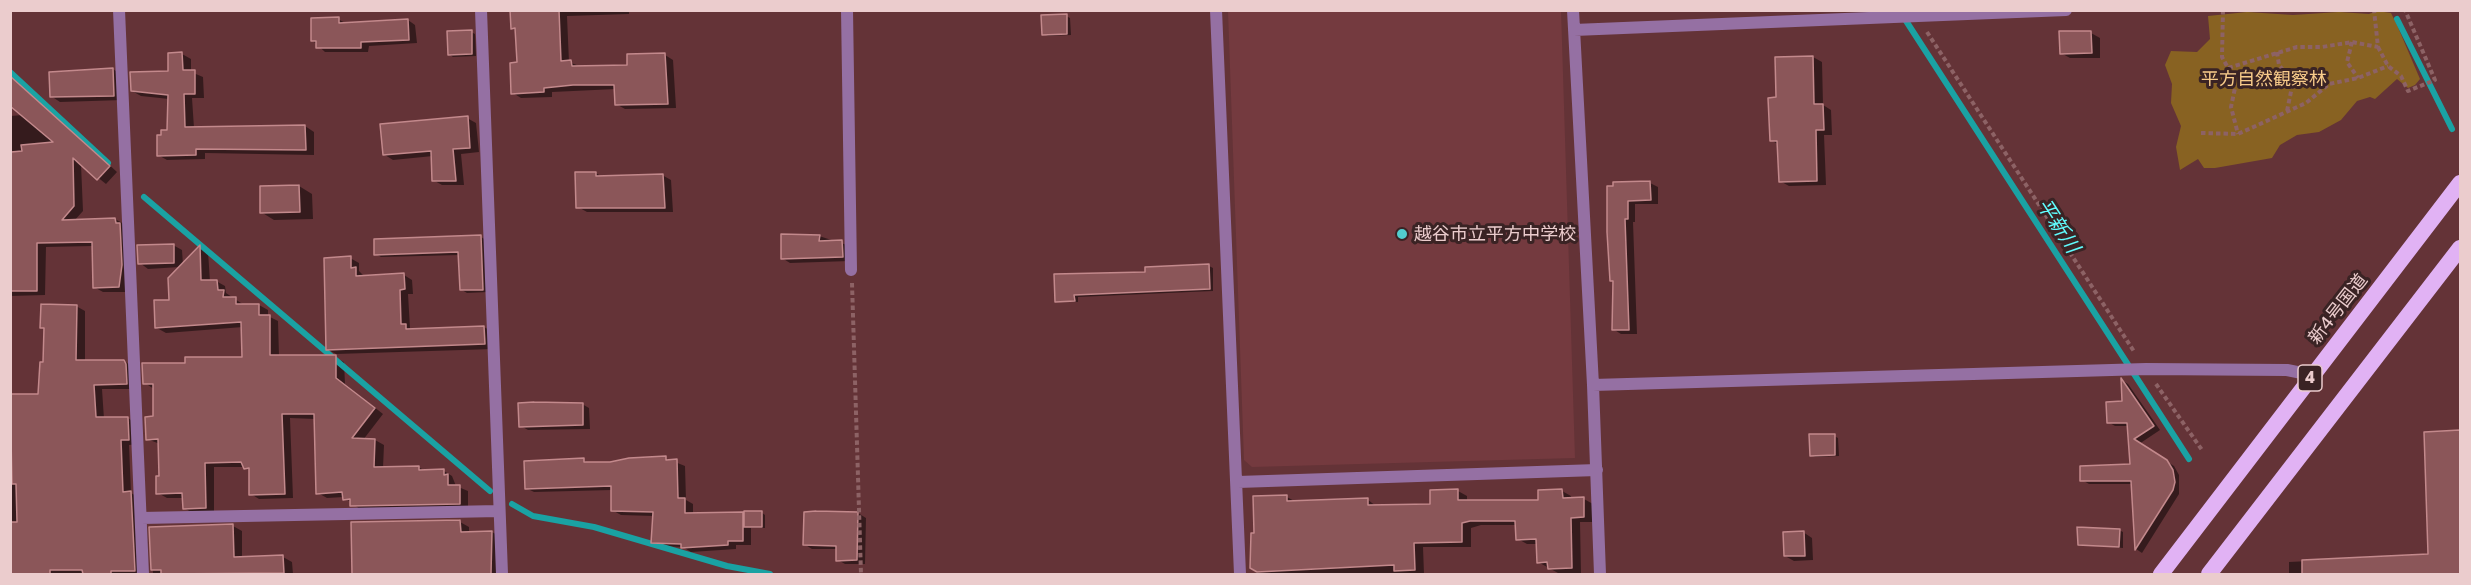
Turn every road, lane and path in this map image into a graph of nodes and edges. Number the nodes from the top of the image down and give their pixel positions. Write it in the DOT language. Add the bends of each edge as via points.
graph roads {
  1 [pos="119,10"];
  2 [pos="481,10"];
  3 [pos="847,10"];
  4 [pos="1216,10"];
  5 [pos="1573,10"];
  6 [pos="2066,10"];
  7 [pos="2223,10"];
  8 [pos="2374,10"];
  9 [pos="2405,10"];
  10 [pos="1910,15"];
  11 [pos="1574,30"];
  12 [pos="2352,42"];
  13 [pos="2378,47"];
  14 [pos="2277,52"];
  15 [pos="2388,66"];
  16 [pos="2228,68"];
  17 [pos="2358,78"];
  18 [pos="2287,112"];
  19 [pos="2201,133"];
  20 [pos="2238,134"];
  21 [pos="2460,183"];
  22 [pos="2460,248"];
  23 [pos="851,270"];
  24 [pos="2146,369"];
  25 [pos="2312,375"];
  26 [pos="1593,385"];
  27 [pos="2202,450"];
  28 [pos="1597,470"];
  29 [pos="1238,482"];
  30 [pos="499,511"];
  31 [pos="141,518"];
  32 [pos="143,574"];
  33 [pos="502,574"];
  34 [pos="861,574"];
  35 [pos="1240,574"];
  36 [pos="1600,574"];
  37 [pos="2161,574"];
  38 [pos="2209,574"];
  1 -- 31 [label="street"];
  2 -- 30 [label="street"];
  3 -- 23 [label="street"];
  4 -- 29 [label="street"];
  5 -- 11 [label="street"];
  6 -- 10 [label="street"];
  7 -- 16 [label="path" via="2222,57"];
  8 -- 13 [label="path"];
  9 -- 15 [label="path" via="2435,80 2408,91 2401,76"];
  10 -- 11 [label="street"];
  10 -- 24 [label="path"];
  11 -- 26 [label="street"];
  12 -- 13 [label="path"];
  12 -- 14 [label="path"];
  12 -- 17 [label="path" via="2347,62"];
  13 -- 15 [label="path"];
  14 -- 16 [label="path"];
  14 -- 18 [label="path" via="2279,65 2293,82"];
  15 -- 17 [label="path"];
  16 -- 20 [label="path" via="2235,88 2231,107"];
  17 -- 18 [label="path" via="2330,84"];
  18 -- 20 [label="path"];
  19 -- 20 [label="path"];
  21 -- 25 [label="highway, 新4号国道 / 4"];
  22 -- 38 [label="highway, 4"];
  23 -- 34 [label="path"];
  24 -- 25 [label="street" via="2287,370"];
  24 -- 26 [label="street"];
  24 -- 27 [label="path"];
  25 -- 37 [label="highway, 新4号国道 / 4"];
  26 -- 28 [label="street"];
  28 -- 29 [label="street"];
  28 -- 36 [label="street"];
  29 -- 35 [label="street"];
  30 -- 31 [label="street"];
  30 -- 33 [label="street"];
  31 -- 32 [label="street"];
}
